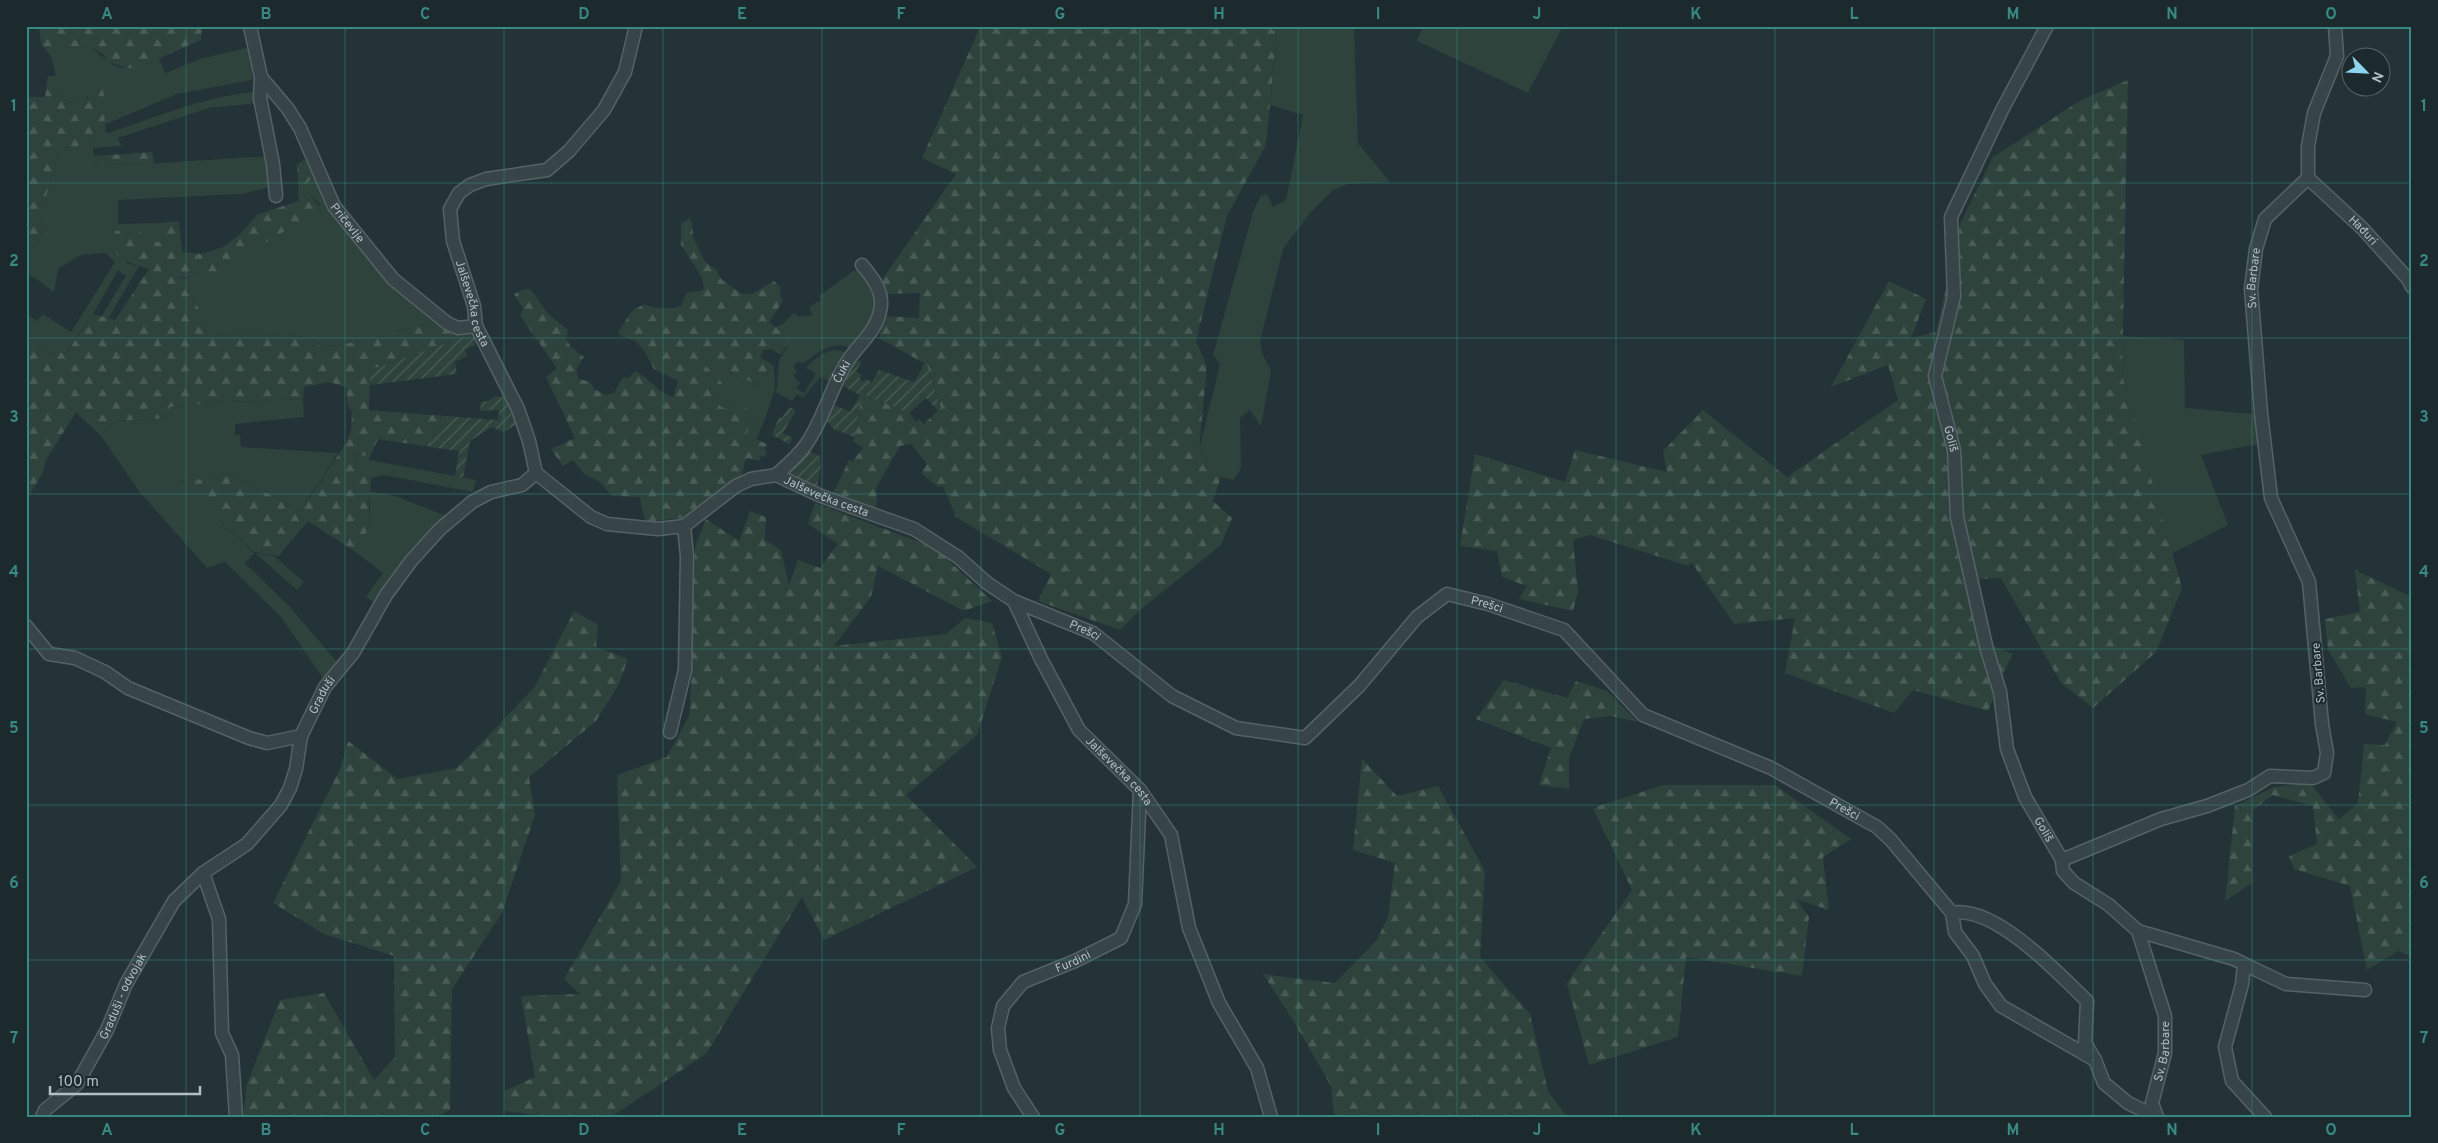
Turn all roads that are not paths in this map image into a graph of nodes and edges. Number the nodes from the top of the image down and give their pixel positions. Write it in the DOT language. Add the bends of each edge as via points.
graph roads {
  1 [pos="250,26"];
  2 [pos="636,26"];
  3 [pos="2047,26"];
  4 [pos="2335,26"];
  5 [pos="261,77"];
  6 [pos="2308,178"];
  7 [pos="276,196"];
  8 [pos="862,265"];
  9 [pos="2412,287"];
  10 [pos="476,326"];
  11 [pos="536,473"];
  12 [pos="776,476"];
  13 [pos="684,526"];
  14 [pos="1014,601"];
  15 [pos="26,626"];
  16 [pos="670,732"];
  17 [pos="301,736"];
  18 [pos="1140,790"];
  19 [pos="2062,860"];
  20 [pos="203,873"];
  21 [pos="1952,913"];
  22 [pos="2138,931"];
  23 [pos="2244,964"];
  24 [pos="2365,990"];
  25 [pos="2095,1060"];
  26 [pos="42,1117"];
  27 [pos="236,1117"];
  28 [pos="1033,1117"];
  29 [pos="1271,1117"];
  30 [pos="2157,1117"];
  31 [pos="2265,1117"];
  1 -- 5 [label="street, Pričevlje"];
  2 -- 10 [label="street, Jalševečka cesta" via="626,72 604,110 569,151 547,170 486,179 470,185 453,202 450,220 452,241 474,306"];
  3 -- 19 [label="street, Goliš" via="1951,217 1954,296 1935,376 1954,450 1957,517 1987,650 2000,692 2009,755 2025,797"];
  4 -- 6 [label="street" via="2337,56 2314,113 2308,146"];
  5 -- 7 [label="street, Pričevlje" via="260,98"];
  5 -- 10 [label="street, Pričevlje" via="300,128 334,206 393,279 447,323 458,328"];
  6 -- 9 [label="street, Hađuri" via="2362,228"];
  6 -- 19 [label="street, Sv. Barbare" via="2265,219 2256,249 2251,290 2271,498 2309,582 2327,753 2324,773 2313,778 2270,776 2248,790 2161,819"];
  8 -- 12 [label="street, Ćuki" via="880,292 878,319 838,378 805,446"];
  10 -- 11 [label="street, Jalševečka cesta" via="518,409"];
  11 -- 13 [label="street" via="591,517 607,524 658,529"];
  11 -- 17 [label="street, Graduši" via="522,485 491,492 472,502 440,529 410,561 353,653 325,687"];
  12 -- 13 [label="street, Jalševečka cesta" via="757,477 736,486"];
  12 -- 14 [label="street, Jalševečka cesta" via="914,530 958,557"];
  13 -- 16 [label="street" via="687,556 685,670"];
  14 -- 18 [label="street, Jalševečka cesta" via="1079,730"];
  14 -- 21 [label="street, Prešci" via="1093,633 1172,696 1236,728 1305,738 1359,686 1417,617 1447,594 1488,604 1564,630 1643,715 1770,768 1876,827 1891,840"];
  15 -- 17 [label="street" via="49,654 75,658 105,672 128,688 249,738 267,743"];
  17 -- 20 [label="street, Graduši - odvojak" via="296,769 281,805 247,844"];
  18 -- 28 [label="street, Furdini" via="1136,904 1120,938 1023,982 1003,1006 998,1028 1000,1050 1014,1088"];
  18 -- 29 [label="street, Jalševečka cesta" via="1171,836 1189,928 1219,1004 1257,1068"];
  19 -- 22 [label="street" via="2063,871 2074,883 2109,905"];
  20 -- 26 [label="street, Graduši - odvojak" via="174,901 126,984 107,1030 77,1084 45,1110"];
  20 -- 27 [label="street" via="219,919 222,1034 232,1055"];
  21 -- 25 [label="street, Prešci" via="1955,932 1973,956 1985,984 2001,1006"];
  21 -- 25 [label="street" via="1964,911 1991,922 2026,944 2086,1001 2085,1043"];
  22 -- 23 [label="street"];
  22 -- 30 [label="street, Sv. Barbare" via="2165,1016 2165,1053 2152,1103"];
  23 -- 24 [label="street" via="2286,984"];
  23 -- 31 [label="street" via="2242,984 2225,1047 2232,1081"];
  25 -- 30 [label="street" via="2104,1084 2128,1103"];
}
